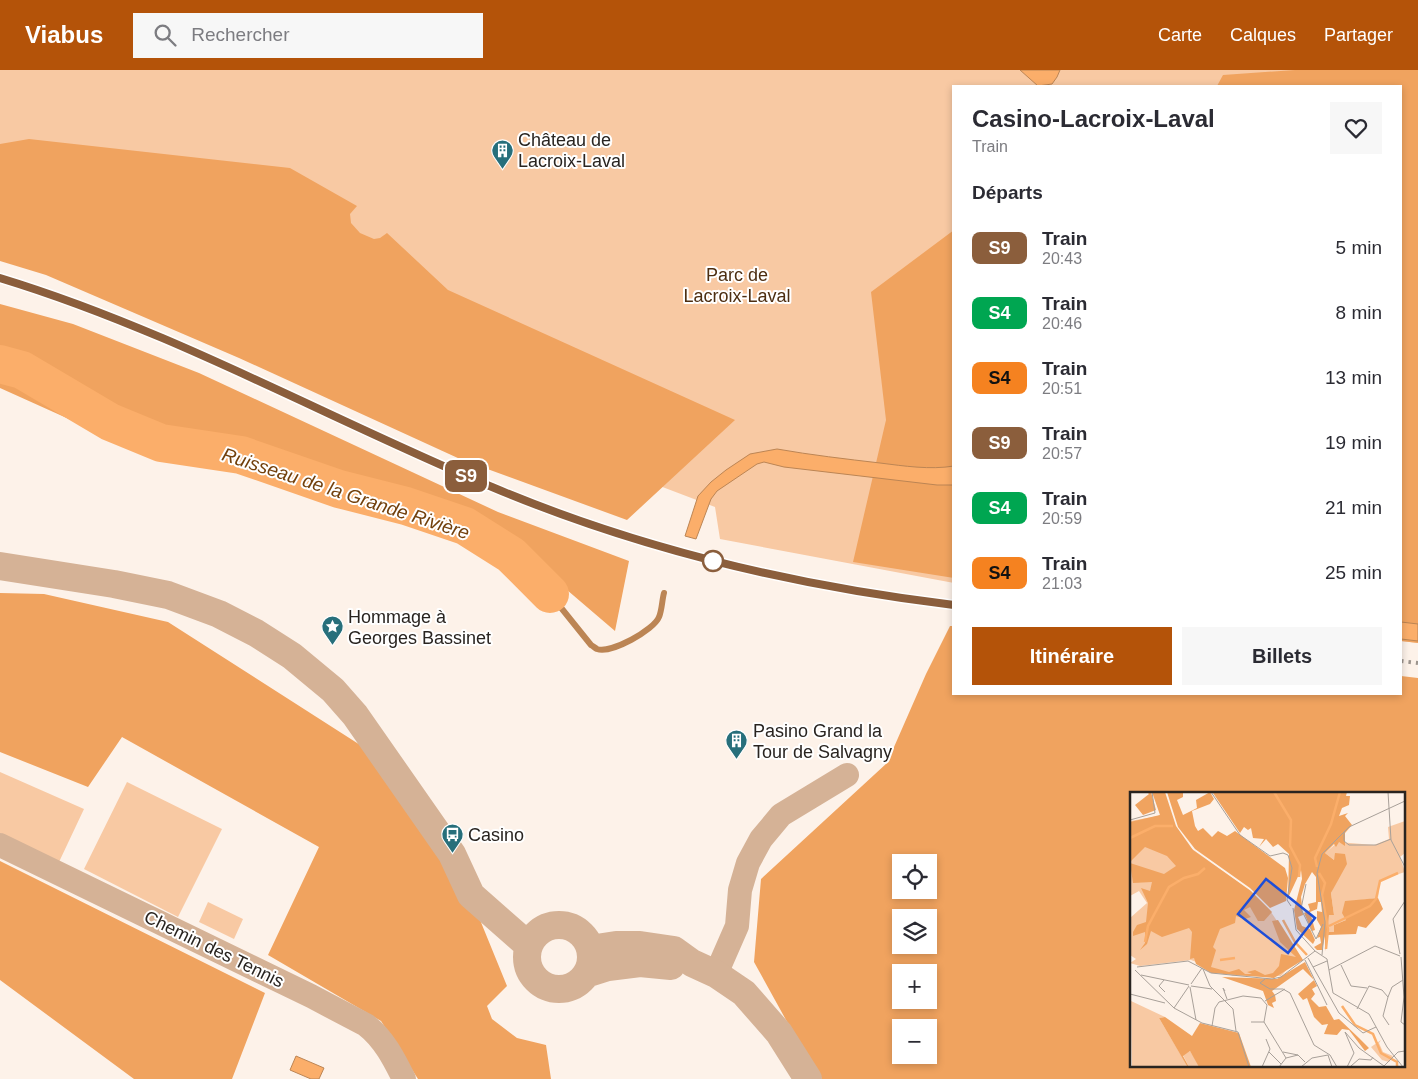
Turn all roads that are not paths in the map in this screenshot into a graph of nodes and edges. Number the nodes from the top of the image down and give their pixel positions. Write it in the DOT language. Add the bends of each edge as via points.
graph roads {
  1 [pos="0,566"];
  2 [pos="847,774"];
  3 [pos="0,845"];
  4 [pos="535,938"];
  5 [pos="588,962"];
  6 [pos="704,969"];
  7 [pos="404,1079"];
  8 [pos="808,1079"];
  1 -- 4 [label="street" via="168,595 219,614 292,656 333,690 355,715 452,854 471,895"];
  2 -- 6 [label="street" via="781,816 761,839 748,863 740,890 737,926"];
  3 -- 7 [label="street, Chemin des Tennis" via="366,1025 387,1048"];
  4 -- 5 [label="street" via="554,925 571,927 586,940"];
  4 -- 5 [label="street" via="527,964 544,986 553,989 572,987 580,982"];
  5 -- 6 [label="street" via="608,967 640,964"];
  6 -- 8 [label="street" via="744,993 779,1033"];
}
